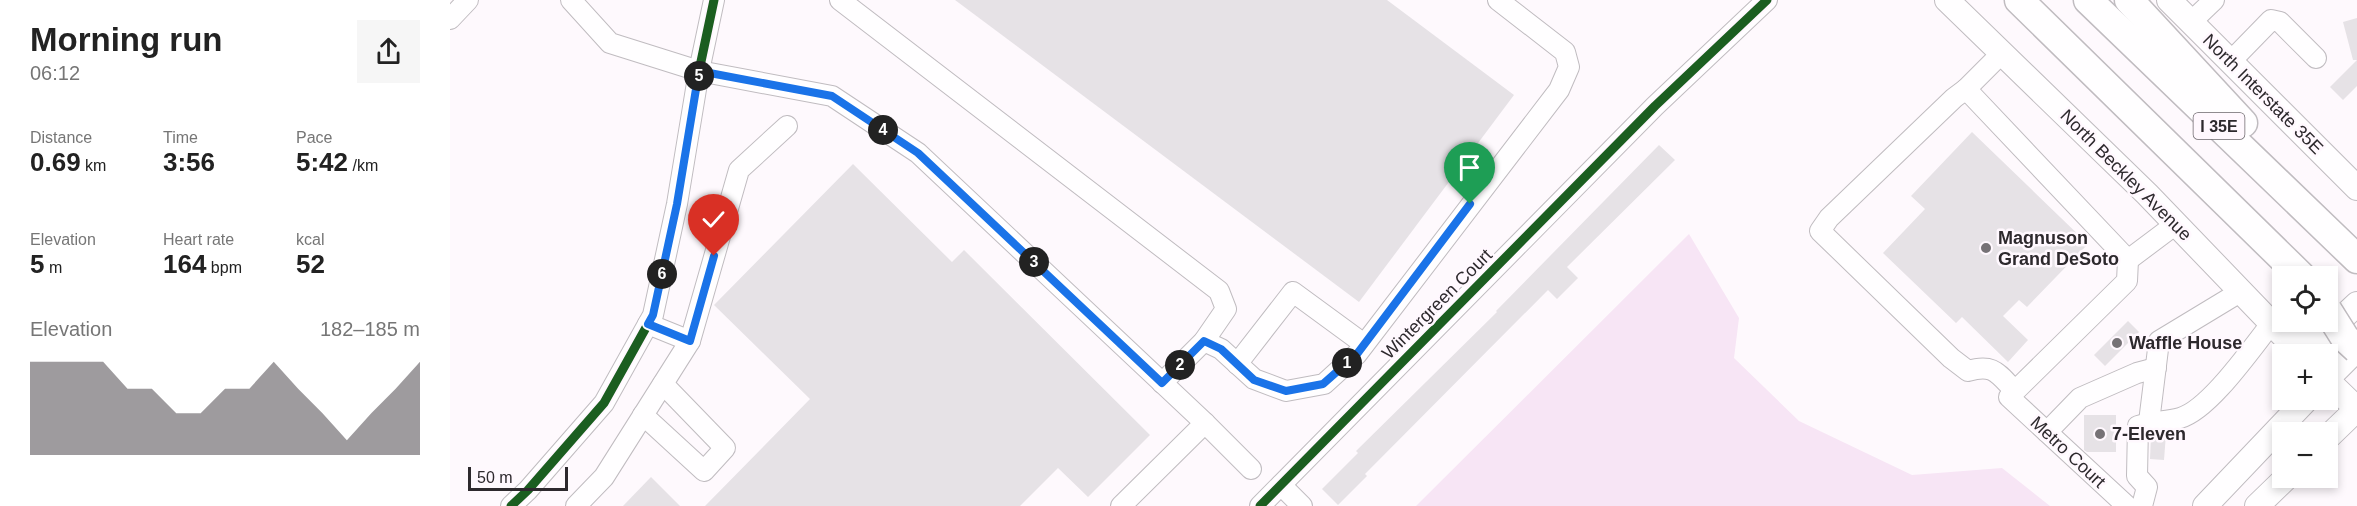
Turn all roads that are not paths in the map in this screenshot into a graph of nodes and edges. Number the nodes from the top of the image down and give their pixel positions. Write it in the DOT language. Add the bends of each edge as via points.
graph roads {
  1 [pos="468,0"];
  2 [pos="571,0"];
  3 [pos="714,0"];
  4 [pos="840,0"];
  5 [pos="1498,0"];
  6 [pos="1767,0"];
  7 [pos="1947,0"];
  8 [pos="1997,0"];
  9 [pos="2019,0"];
  10 [pos="2088,0"];
  11 [pos="2129,0"];
  12 [pos="2169,0"];
  13 [pos="2214,0"];
  14 [pos="450,19"];
  15 [pos="2191,22"];
  16 [pos="2002,53"];
  17 [pos="2316,58"];
  18 [pos="2230,61"];
  19 [pos="699,71"];
  20 [pos="1966,90"];
  21 [pos="787,126"];
  22 [pos="2195,172"];
  23 [pos="2357,188"];
  24 [pos="2176,224"];
  25 [pos="2353,255"];
  26 [pos="2128,260"];
  27 [pos="2291,266"];
  28 [pos="2240,292"];
  29 [pos="2357,304"];
  30 [pos="2338,311"];
  31 [pos="648,324"];
  32 [pos="2271,324"];
  33 [pos="2338,327"];
  34 [pos="2357,329"];
  35 [pos="690,341"];
  36 [pos="1204,341"];
  37 [pos="1364,344"];
  38 [pos="2291,344"];
  39 [pos="2357,349"];
  40 [pos="1237,364"];
  41 [pos="2156,368"];
  42 [pos="2338,369"];
  43 [pos="1162,383"];
  44 [pos="663,384"];
  45 [pos="2338,389"];
  46 [pos="2012,394"];
  47 [pos="2357,409"];
  48 [pos="2297,410"];
  49 [pos="643,415"];
  50 [pos="2149,422"];
  51 [pos="1204,423"];
  52 [pos="2338,427"];
  53 [pos="2047,432"];
  54 [pos="1251,469"];
  55 [pos="1281,485"];
  56 [pos="2276,488"];
  57 [pos="511,506"];
  58 [pos="576,506"];
  59 [pos="1121,506"];
  60 [pos="1260,506"];
  61 [pos="1302,506"];
  62 [pos="2127,506"];
  63 [pos="2142,506"];
  64 [pos="2205,506"];
  65 [pos="2257,506"];
  1 -- 14 [label="street"];
  2 -- 19 [label="street" via="610,43"];
  3 -- 19 [label="street"];
  4 -- 36 [label="street" via="1219,291 1226,309"];
  5 -- 37 [label="street" via="1565,52 1569,67 1559,90"];
  6 -- 55 [label="street, Wintergreen Court" via="1655,106"];
  7 -- 16 [label="main road, North Beckley Avenue"];
  8 -- 22 [label="highway" via="2058,57"];
  9 -- 22 [label="highway, I 35E"];
  10 -- 25 [label="highway, I 35E"];
  11 -- 25 [label="highway" via="2312,193"];
  12 -- 15 [label="main road, North Interstate 35E"];
  13 -- 15 [label="street"];
  15 -- 18 [label="main road, North Interstate 35E"];
  16 -- 20 [label="street"];
  16 -- 24 [label="main road, North Beckley Avenue"];
  17 -- 18 [label="street" via="2280,22 2271,20"];
  18 -- 23 [label="main road, North Interstate 35E"];
  19 -- 31 [label="street" via="677,204"];
  19 -- 43 [label="street" via="832,96 918,153"];
  20 -- 26 [label="street"];
  20 -- 46 [label="street, Metro Court" via="1820,231 1951,358 1968,371 1993,368"];
  21 -- 35 [label="street" via="738,170"];
  22 -- 27 [label="highway, I 35E"];
  24 -- 26 [label="street"];
  24 -- 28 [label="main road, North Beckley Avenue"];
  26 -- 46 [label="street" via="2127,281"];
  28 -- 32 [label="main road, North Beckley Avenue"];
  28 -- 41 [label="street" via="2159,341"];
  29 -- 32 [label="main road" via="2325,334 2309,342"];
  30 -- 34 [label="highway"];
  31 -- 35 [label="street"];
  31 -- 57 [label="street" via="604,403"];
  32 -- 38 [label="main road, North Beckley Avenue"];
  32 -- 50 [label="street" via="2207,402 2181,418"];
  33 -- 39 [label="highway, bridge"];
  35 -- 44 [label="street"];
  36 -- 40 [label="street" via="1221,349"];
  36 -- 43 [label="street"];
  37 -- 40 [label="street" via="1323,384 1286,391 1254,380"];
  37 -- 40 [label="street" via="1293,292"];
  39 -- 42 [label="main road"];
  41 -- 50 [label="street"];
  41 -- 53 [label="street" via="2080,398"];
  43 -- 51 [label="street"];
  44 -- 49 [label="street"];
  44 -- 49 [label="street" via="725,448 704,471"];
  45 -- 47 [label="main road"];
  46 -- 53 [label="street, Metro Court"];
  47 -- 52 [label="main road"];
  48 -- 64 [label="main road"];
  49 -- 58 [label="street" via="604,477"];
  50 -- 63 [label="street" via="2138,426 2137,476 2147,487"];
  51 -- 54 [label="street"];
  51 -- 59 [label="street"];
  53 -- 62 [label="street, Metro Court"];
  55 -- 60 [label="street, Wintergreen Court"];
  55 -- 61 [label="street"];
  56 -- 65 [label="main road"];
}
